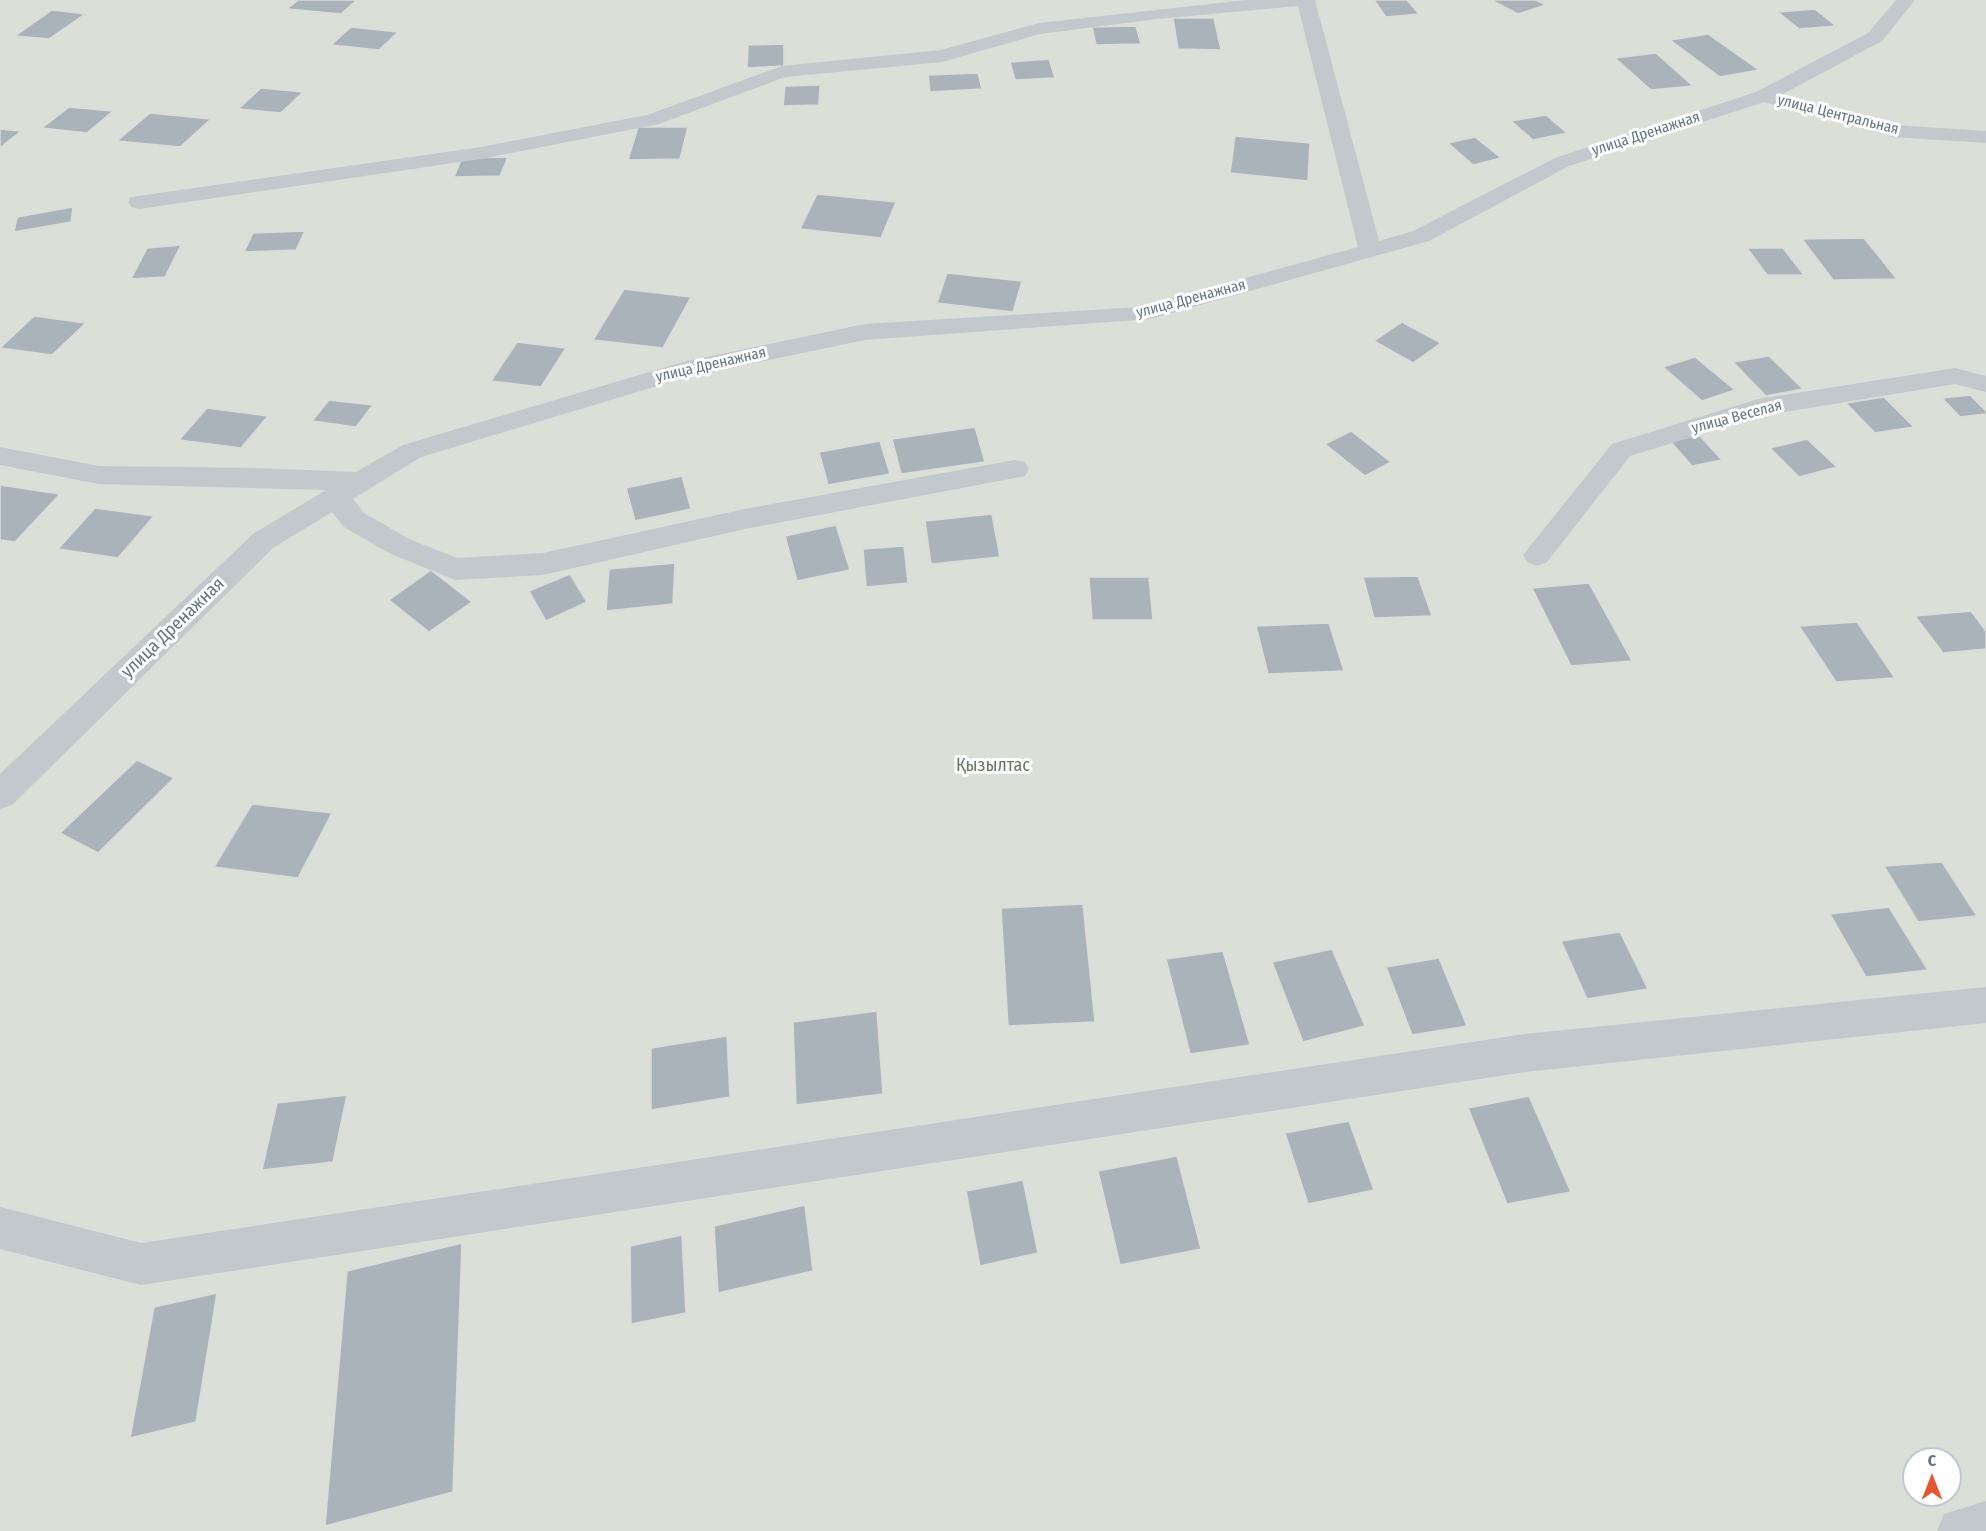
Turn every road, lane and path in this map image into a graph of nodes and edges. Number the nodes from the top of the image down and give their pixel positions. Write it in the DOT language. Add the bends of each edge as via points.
graph roads {
  1 [pos="1304,0"];
  2 [pos="1894,6"];
  3 [pos="1763,96"];
  4 [pos="1986,137"];
  5 [pos="139,202"];
  6 [pos="1370,250"];
  7 [pos="1986,384"];
  8 [pos="0,456"];
  9 [pos="1015,469"];
  10 [pos="361,482"];
  11 [pos="336,497"];
  12 [pos="1537,555"];
  13 [pos="0,795"];
  14 [pos="1986,1005"];
  15 [pos="0,1228"];
  16 [pos="1986,1525"];
  17 [pos="1961,1531"];
  1 -- 5 [label="street" via="1039,29 942,56 782,72 652,120 481,153"];
  1 -- 6 [label="street"];
  2 -- 3 [label="street, улица Дренажная" via="1875,37"];
  3 -- 4 [label="street, улица Центральная" via="1893,131"];
  3 -- 6 [label="street, улица Дренажная" via="1562,162 1421,236"];
  6 -- 10 [label="street, улица Дренажная" via="1141,314 865,332 683,370 412,451"];
  7 -- 12 [label="street, улица Веселая" via="1955,376 1758,408 1621,450"];
  8 -- 10 [label="street" via="99,475"];
  9 -- 11 [label="street" via="745,519 543,564 455,569 399,546 354,520"];
  10 -- 11 [label="street, улица Дренажная"];
  11 -- 13 [label="street, улица Дренажная" via="263,541"];
  14 -- 15 [label="street" via="1525,1053 141,1264"];
  16 -- 17 [label="street"];
}
